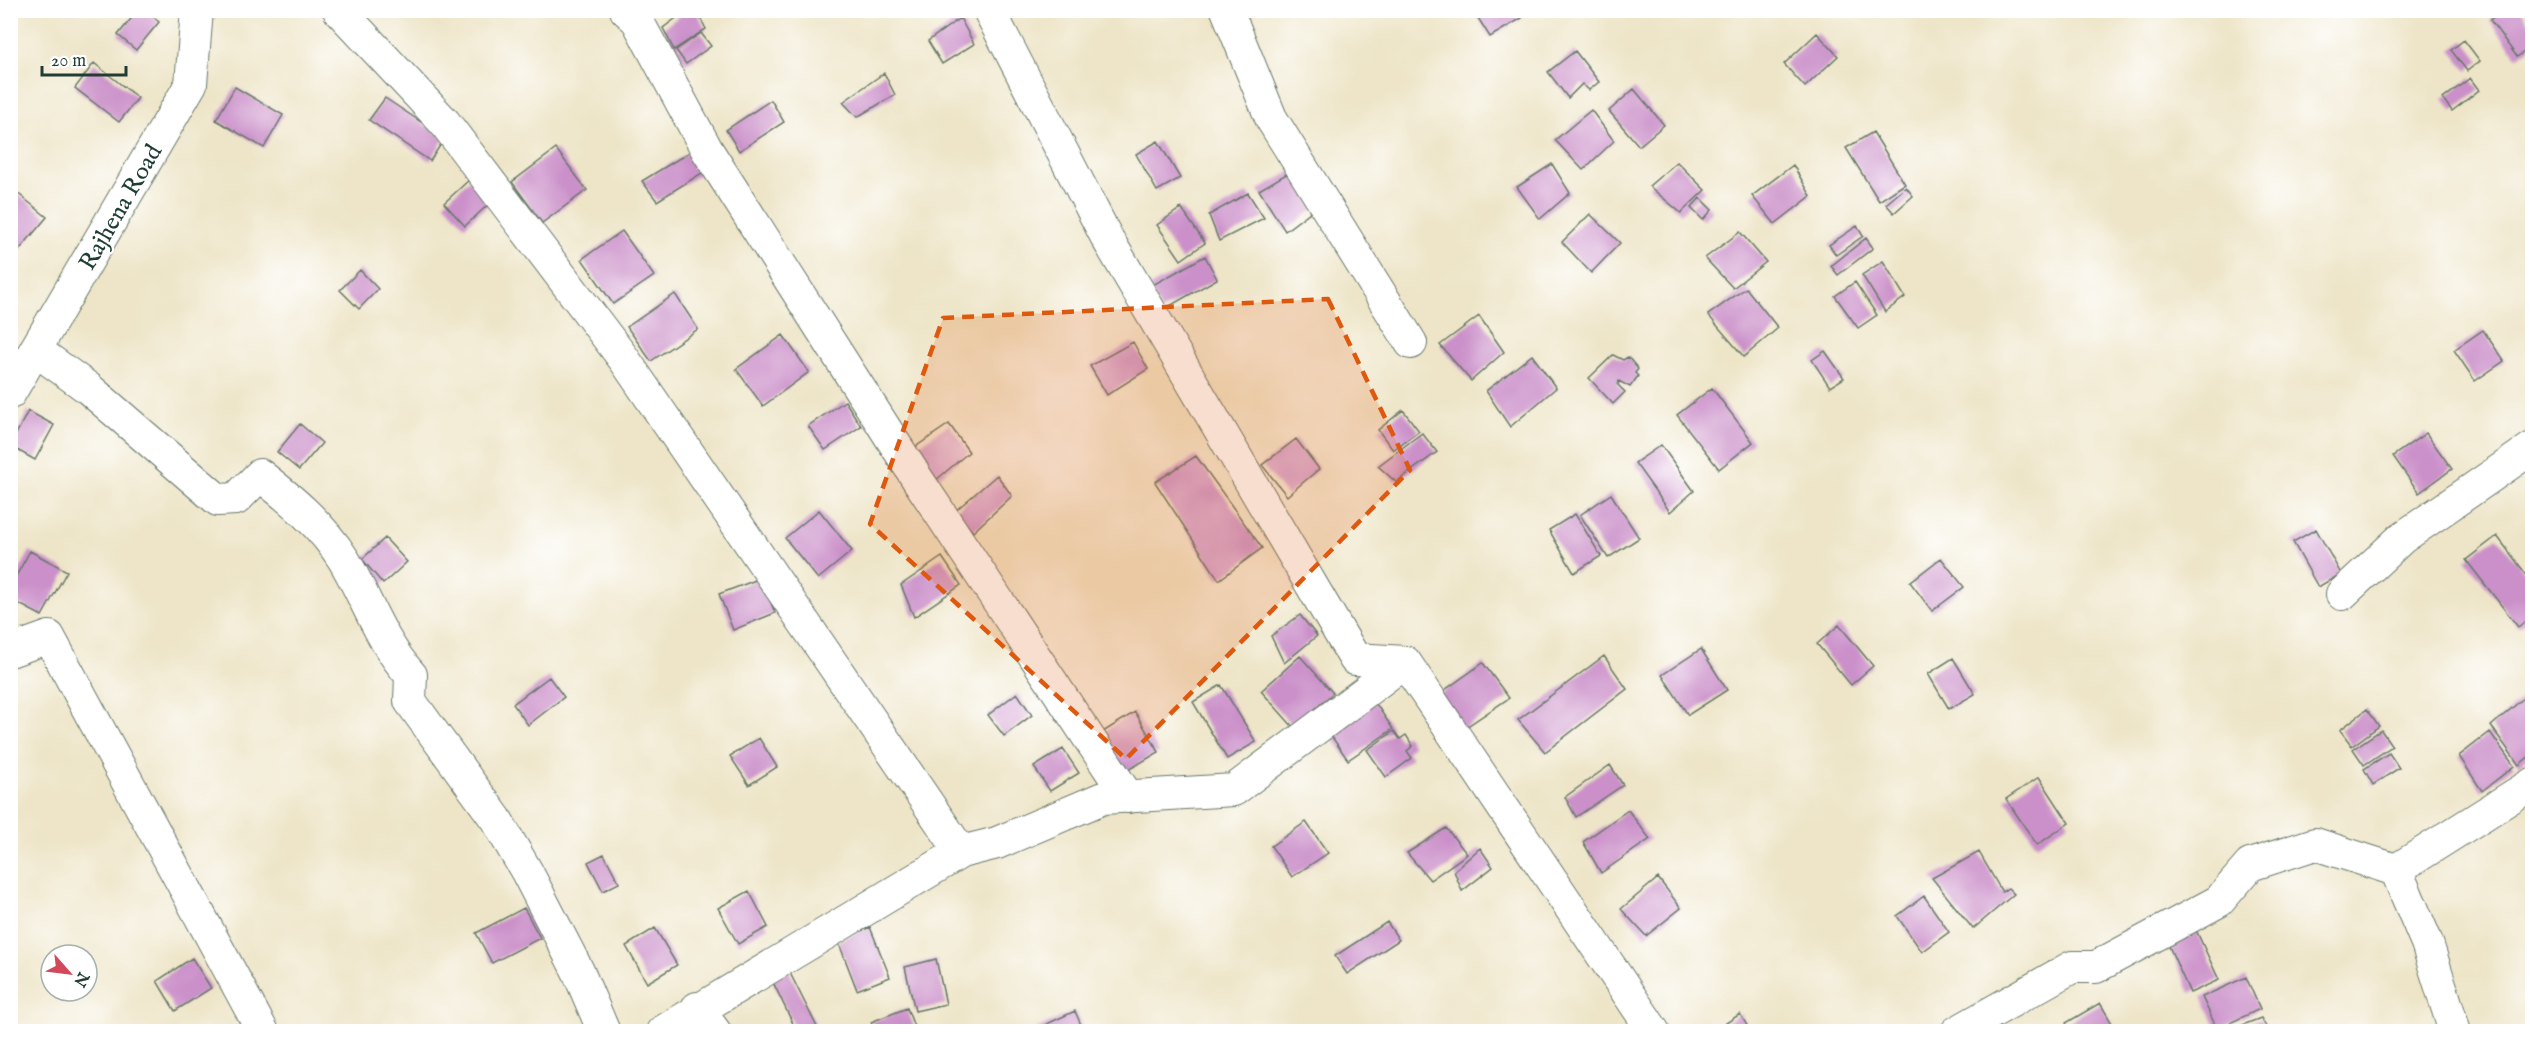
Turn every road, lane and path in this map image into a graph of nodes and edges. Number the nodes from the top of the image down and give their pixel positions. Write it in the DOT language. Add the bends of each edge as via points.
graph roads {
  1 [pos="197,10"];
  2 [pos="339,10"];
  3 [pos="626,10"];
  4 [pos="989,10"];
  5 [pos="1227,10"];
  6 [pos="1411,343"];
  7 [pos="38,351"];
  8 [pos="10,393"];
  9 [pos="2532,448"];
  10 [pos="2342,594"];
  11 [pos="10,651"];
  12 [pos="1405,662"];
  13 [pos="2532,784"];
  14 [pos="1128,797"];
  15 [pos="961,852"];
  16 [pos="2396,870"];
  17 [pos="706,1020"];
  18 [pos="263,1032"];
  19 [pos="604,1032"];
  20 [pos="662,1032"];
  21 [pos="1654,1032"];
  22 [pos="1957,1032"];
  23 [pos="2455,1032"];
  1 -- 7 [label="street, Rajhena Road" via="191,84"];
  2 -- 15 [label="street" via="445,123 624,359"];
  3 -- 14 [label="street" via="637,20 707,150 918,480"];
  4 -- 12 [label="street" via="1107,238 1355,659"];
  5 -- 6 [label="street" via="1270,118"];
  7 -- 8 [label="street, Rajhena Road"];
  7 -- 19 [label="street" via="88,388 218,500 236,499 260,476 307,512 343,559 394,656 411,675 410,701 496,819 527,872 578,971"];
  9 -- 10 [label="street" via="2402,538"];
  11 -- 18 [label="street" via="49,637"];
  12 -- 14 [label="street" via="1234,789"];
  12 -- 21 [label="street"];
  13 -- 16 [label="street"];
  14 -- 15 [label="street" via="1103,798 997,843"];
  15 -- 17 [label="street"];
  16 -- 22 [label="street" via="2315,844 2250,865 2219,901 2096,967 2072,967"];
  16 -- 23 [label="street" via="2427,944"];
  17 -- 20 [label="street"];
}
